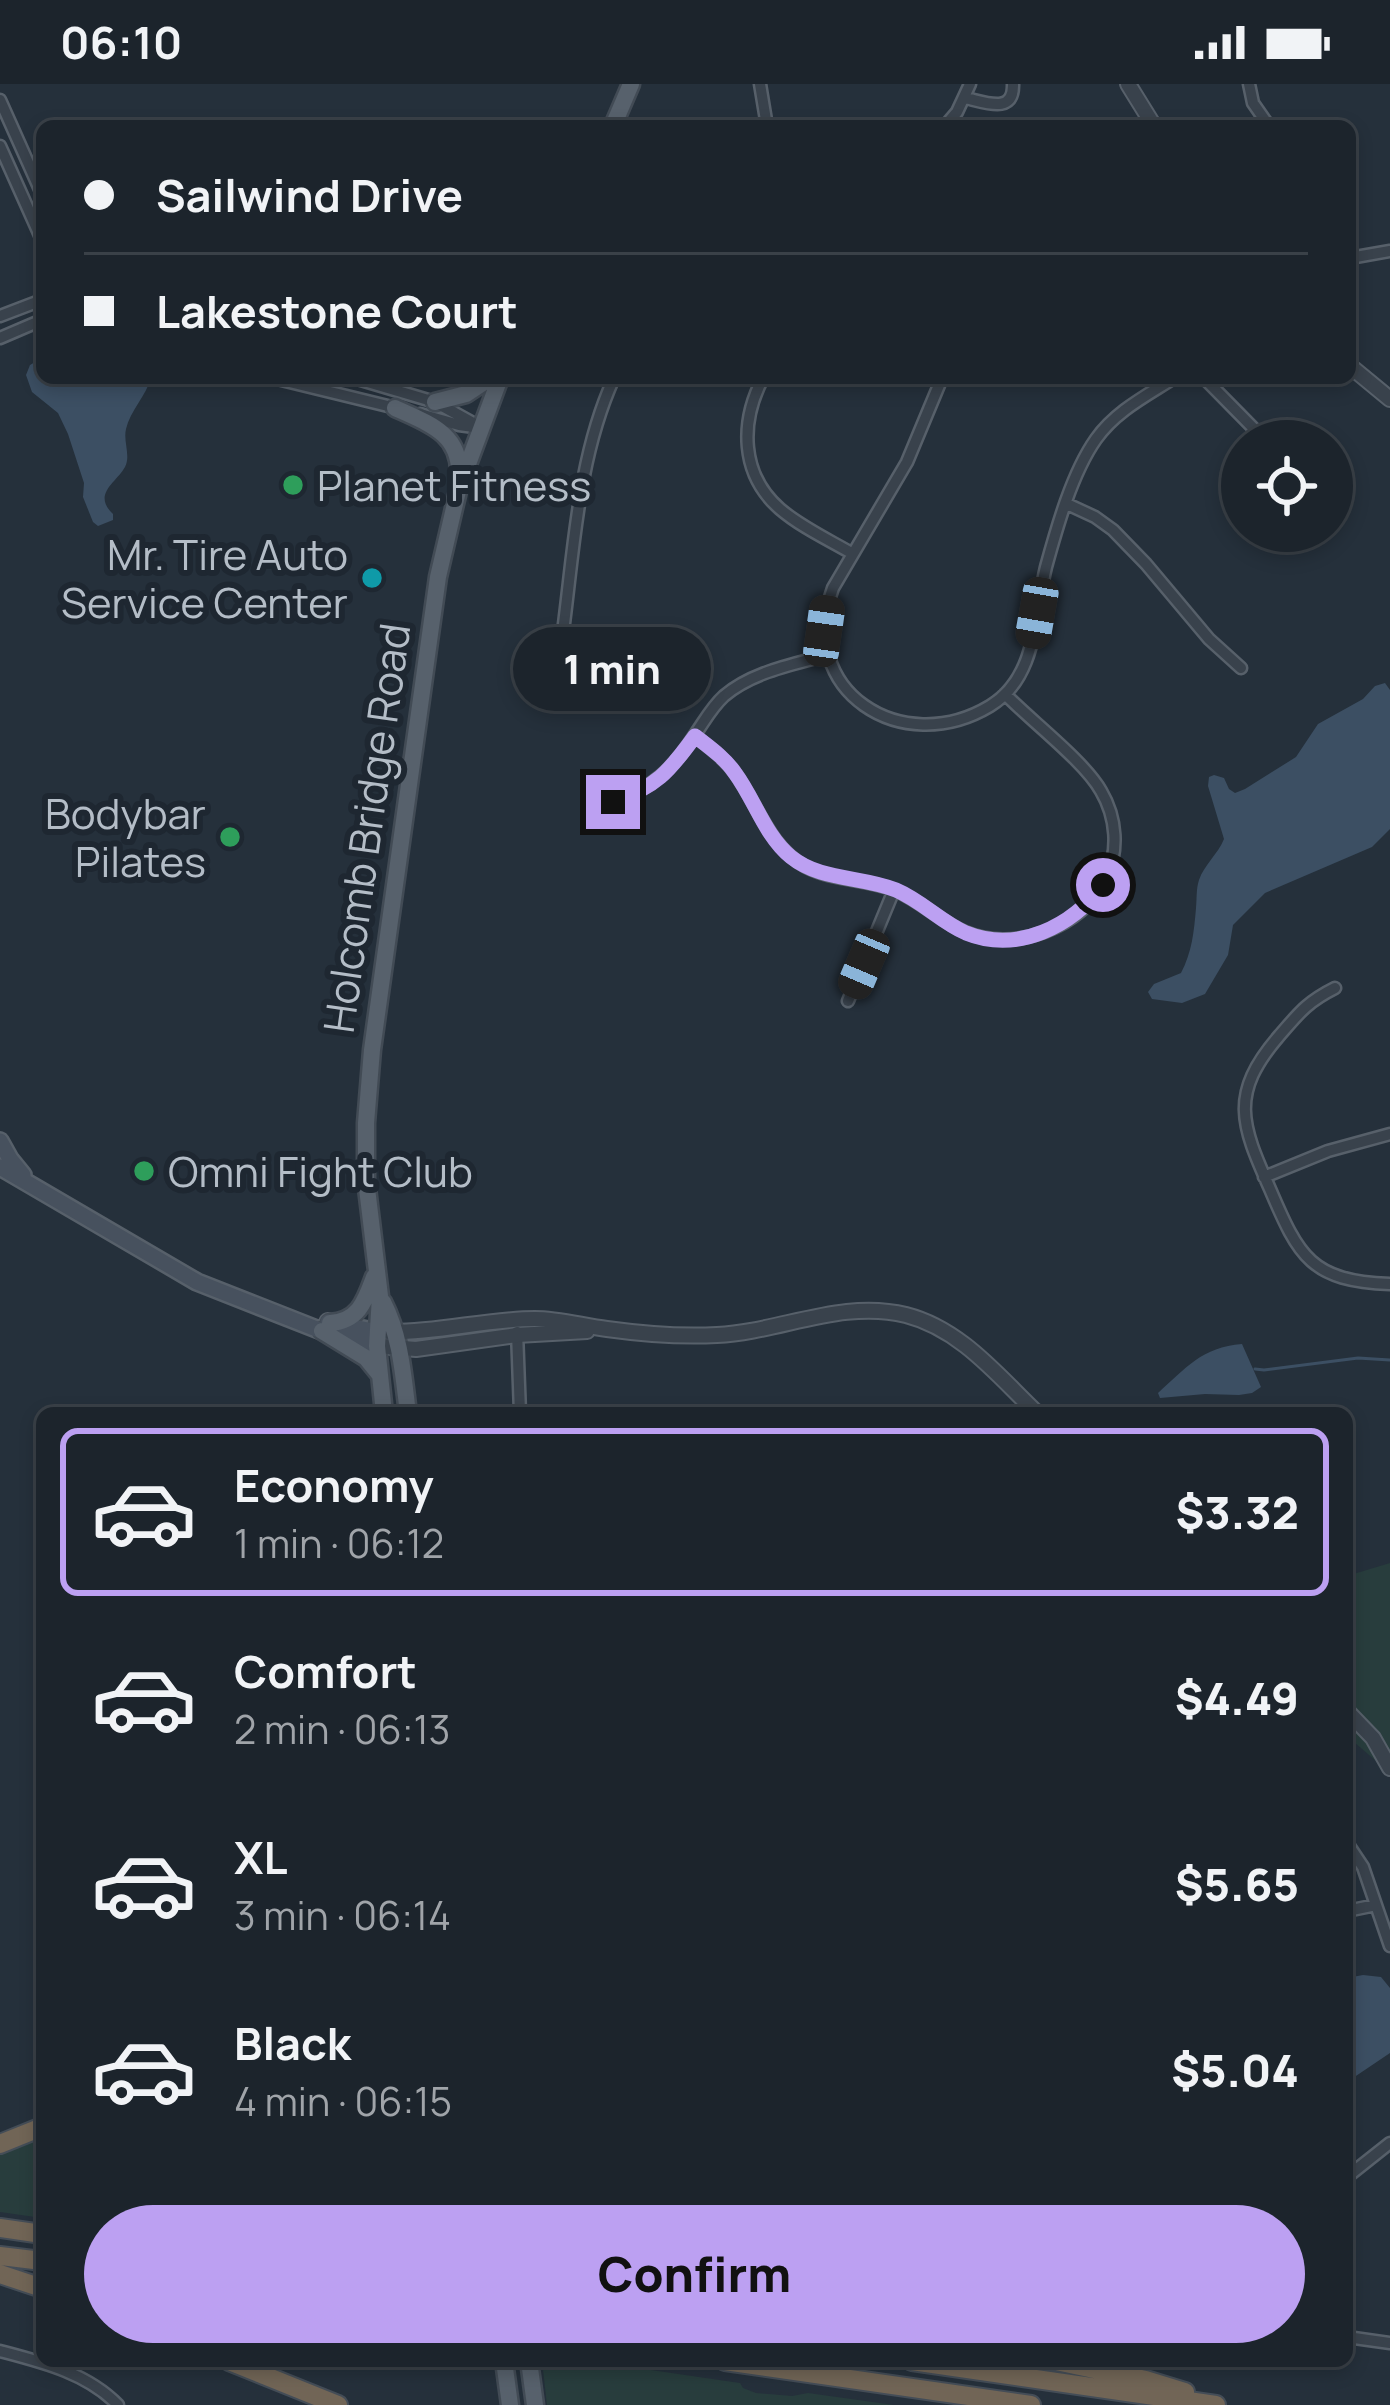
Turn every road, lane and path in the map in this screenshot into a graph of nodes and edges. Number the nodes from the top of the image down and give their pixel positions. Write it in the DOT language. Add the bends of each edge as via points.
graph roads {
  1 [pos="631,84"];
  2 [pos="760,84"];
  3 [pos="970,84"];
  4 [pos="1013,84"];
  5 [pos="1128,84"];
  6 [pos="1249,84"];
  7 [pos="1,93"];
  8 [pos="965,98"];
  9 [pos="616,120"];
  10 [pos="766,120"];
  11 [pos="949,120"];
  12 [pos="1150,120"];
  13 [pos="1265,120"];
  14 [pos="0,146"];
  15 [pos="36,179"];
  16 [pos="36,227"];
  17 [pos="1390,251"];
  18 [pos="1356,257"];
  19 [pos="36,302"];
  20 [pos="0,316"];
  21 [pos="36,323"];
  22 [pos="0,338"];
  23 [pos="1356,371"];
  24 [pos="297,384"];
  25 [pos="374,384"];
  26 [pos="481,384"];
  27 [pos="498,384"];
  28 [pos="612,384"];
  29 [pos="760,384"];
  30 [pos="940,384"];
  31 [pos="1164,384"];
  32 [pos="1210,384"];
  33 [pos="1390,399"];
  34 [pos="435,402"];
  35 [pos="395,408"];
  36 [pos="1245,420"];
  37 [pos="481,428"];
  38 [pos="458,491"];
  39 [pos="1067,504"];
  40 [pos="853,554"];
  41 [pos="562,638"];
  42 [pos="827,655"];
  43 [pos="1240,668"];
  44 [pos="1005,694"];
  45 [pos="695,736"];
  46 [pos="613,802"];
  47 [pos="894,890"];
  48 [pos="1335,988"];
  49 [pos="848,1000"];
  50 [pos="1390,1135"];
  51 [pos="0,1142"];
  52 [pos="0,1167"];
  53 [pos="1264,1177"];
  54 [pos="33,1187"];
  55 [pos="376,1270"];
  56 [pos="1390,1284"];
  57 [pos="326,1327"];
  58 [pos="516,1327"];
  59 [pos="387,1340"];
  60 [pos="380,1375"];
  61 [pos="383,1407"];
  62 [pos="406,1407"];
  63 [pos="520,1407"];
  64 [pos="1030,1407"];
  65 [pos="1353,1717"];
  66 [pos="1390,1768"];
  67 [pos="1353,1852"];
  68 [pos="1376,1905"];
  69 [pos="1353,1909"];
  70 [pos="1390,1946"];
  71 [pos="36,2129"];
  72 [pos="1390,2143"];
  73 [pos="0,2144"];
  74 [pos="1353,2172"];
  75 [pos="0,2228"];
  76 [pos="36,2233"];
  77 [pos="0,2256"];
  78 [pos="36,2260"];
  79 [pos="0,2274"];
  80 [pos="36,2286"];
  81 [pos="1353,2338"];
  82 [pos="1390,2343"];
  83 [pos="0,2351"];
  84 [pos="36,2362"];
  85 [pos="51,2367"];
  86 [pos="244,2367"];
  87 [pos="505,2367"];
  88 [pos="766,2367"];
  89 [pos="953,2367"];
  90 [pos="1084,2367"];
  91 [pos="118,2405"];
  92 [pos="338,2405"];
  93 [pos="510,2405"];
  94 [pos="1031,2405"];
  95 [pos="1214,2405"];
  1 -- 9 [label="main road"];
  2 -- 10 [label="street"];
  3 -- 8 [label="street"];
  4 -- 8 [label="street" via="1013,95 999,105"];
  5 -- 12 [label="street"];
  6 -- 13 [label="street"];
  7 -- 15 [label="street"];
  8 -- 11 [label="street"];
  14 -- 16 [label="street"];
  17 -- 18 [label="street"];
  19 -- 20 [label="street"];
  21 -- 22 [label="street"];
  23 -- 33 [label="street"];
  24 -- 35 [label="street"];
  25 -- 34 [label="street"];
  26 -- 34 [label="main road"];
  27 -- 37 [label="main road, Holcomb Bridge Road"];
  28 -- 41 [label="street" via="586,464"];
  29 -- 40 [label="street" via="746,424 757,481 788,515"];
  30 -- 40 [label="street" via="908,462"];
  31 -- 39 [label="street" via="1107,425"];
  32 -- 36 [label="street"];
  34 -- 37 [label="street"];
  35 -- 37 [label="street"];
  35 -- 38 [label="main road" via="441,430 460,462"];
  37 -- 38 [label="main road, Holcomb Bridge Road"];
  38 -- 55 [label="main road, Holcomb Bridge Road" via="432,612 370,1069 366,1180"];
  39 -- 43 [label="street" via="1113,530"];
  39 -- 44 [label="street" via="1030,654"];
  40 -- 42 [label="street" via="827,607"];
  42 -- 44 [label="street" via="853,698 897,722 958,718"];
  42 -- 45 [label="street" via="741,684"];
  44 -- 47 [label="street" via="1105,797 1115,842 1103,885 1066,922 1004,940 964,932"];
  45 -- 46 [label="street" via="671,769"];
  45 -- 47 [label="street" via="732,768 794,859 822,874"];
  47 -- 49 [label="street"];
  48 -- 53 [label="street" via="1308,1002 1252,1072 1244,1117"];
  50 -- 53 [label="street"];
  51 -- 54 [label="main road"];
  52 -- 54 [label="main road"];
  53 -- 56 [label="street" via="1290,1236 1315,1265 1351,1281"];
  54 -- 57 [label="main road" via="180,1274"];
  55 -- 57 [label="main road" via="357,1313"];
  55 -- 59 [label="main road, Holcomb Bridge Road"];
  57 -- 59 [label="main road"];
  57 -- 60 [label="main road"];
  58 -- 59 [label="street"];
  58 -- 63 [label="street"];
  58 -- 64 [label="street" via="557,1320 722,1335 885,1311 958,1339"];
  59 -- 60 [label="main road, Holcomb Bridge Road"];
  59 -- 62 [label="main road, Holcomb Bridge Road"];
  60 -- 61 [label="main road, Holcomb Bridge Road"];
  65 -- 66 [label="street"];
  67 -- 68 [label="street"];
  68 -- 69 [label="street"];
  68 -- 70 [label="street"];
  71 -- 73 [label="highway"];
  72 -- 74 [label="street"];
  75 -- 76 [label="highway"];
  77 -- 78 [label="highway"];
  79 -- 80 [label="highway"];
  81 -- 82 [label="street"];
  83 -- 84 [label="street"];
  85 -- 91 [label="street"];
  86 -- 92 [label="highway"];
  87 -- 93 [label="main road"];
  88 -- 94 [label="highway"];
  89 -- 95 [label="highway"];
  90 -- 95 [label="highway"];
}
